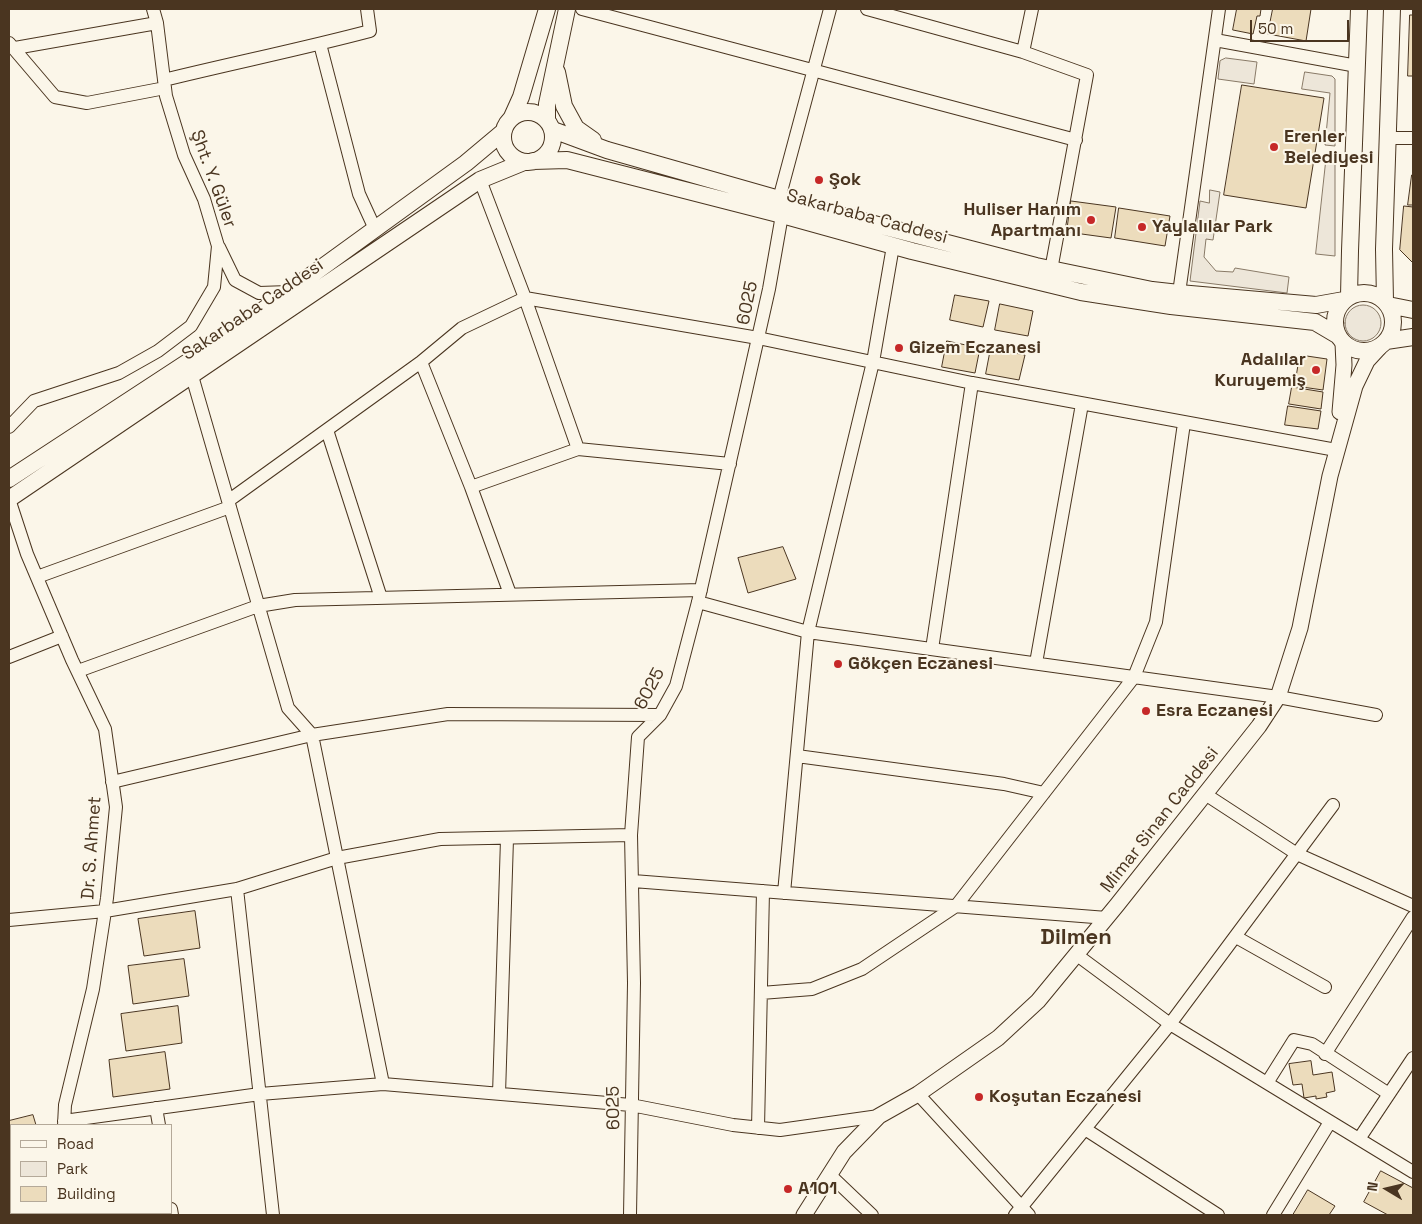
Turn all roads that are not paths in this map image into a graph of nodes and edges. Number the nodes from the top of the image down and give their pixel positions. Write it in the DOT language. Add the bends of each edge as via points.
graph roads {
  1 [pos="153,9"];
  2 [pos="366,9"];
  3 [pos="546,9"];
  4 [pos="568,9"];
  5 [pos="582,9"];
  6 [pos="830,9"];
  7 [pos="867,9"];
  8 [pos="1032,9"];
  9 [pos="1219,9"];
  10 [pos="1359,9"];
  11 [pos="1392,9"];
  12 [pos="157,23"];
  13 [pos="1215,40"];
  14 [pos="320,44"];
  15 [pos="12,45"];
  16 [pos="1023,52"];
  17 [pos="555,66"];
  18 [pos="1357,66"];
  19 [pos="814,70"];
  20 [pos="165,84"];
  21 [pos="512,117"];
  22 [pos="550,125"];
  23 [pos="503,132"];
  24 [pos="1388,138"];
  25 [pos="1413,138"];
  26 [pos="1076,140"];
  27 [pos="607,150"];
  28 [pos="529,162"];
  29 [pos="480,180"];
  30 [pos="778,199"];
  31 [pos="782,215"];
  32 [pos="375,229"];
  33 [pos="218,246"];
  34 [pos="893,246"];
  35 [pos="1051,270"];
  36 [pos="289,292"];
  37 [pos="1179,293"];
  38 [pos="525,298"];
  39 [pos="1347,298"];
  40 [pos="1386,303"];
  41 [pos="1413,310"];
  42 [pos="1413,337"];
  43 [pos="758,338"];
  44 [pos="1340,339"];
  45 [pos="1382,345"];
  46 [pos="421,362"];
  47 [pos="873,362"];
  48 [pos="192,376"];
  49 [pos="972,383"];
  50 [pos="1082,404"];
  51 [pos="1184,423"];
  52 [pos="9,427"];
  53 [pos="327,430"];
  54 [pos="578,449"];
  55 [pos="1336,450"];
  56 [pos="730,464"];
  57 [pos="9,479"];
  58 [pos="471,487"];
  59 [pos="9,499"];
  60 [pos="229,504"];
  61 [pos="37,577"];
  62 [pos="510,594"];
  63 [pos="699,596"];
  64 [pos="381,598"];
  65 [pos="258,606"];
  66 [pos="808,632"];
  67 [pos="62,636"];
  68 [pos="932,649"];
  69 [pos="9,657"];
  70 [pos="1036,664"];
  71 [pos="78,671"];
  72 [pos="1134,677"];
  73 [pos="1278,697"];
  74 [pos="660,715"];
  75 [pos="1376,715"];
  76 [pos="312,735"];
  77 [pos="797,756"];
  78 [pos="112,782"];
  79 [pos="1044,793"];
  80 [pos="1205,794"];
  81 [pos="1333,806"];
  82 [pos="632,835"];
  83 [pos="507,839"];
  84 [pos="1297,854"];
  85 [pos="337,858"];
  86 [pos="633,881"];
  87 [pos="238,889"];
  88 [pos="763,891"];
  89 [pos="784,893"];
  90 [pos="956,906"];
  91 [pos="1413,906"];
  92 [pos="105,911"];
  93 [pos="1413,917"];
  94 [pos="1107,918"];
  95 [pos="9,920"];
  96 [pos="1236,936"];
  97 [pos="1076,955"];
  98 [pos="1325,986"];
  99 [pos="761,993"];
  100 [pos="1170,1024"];
  101 [pos="1325,1054"];
  102 [pos="1413,1058"];
  103 [pos="1267,1083"];
  104 [pos="382,1084"];
  105 [pos="260,1094"];
  106 [pos="499,1094"];
  107 [pos="918,1094"];
  108 [pos="1389,1094"];
  109 [pos="631,1105"];
  110 [pos="156,1108"];
  111 [pos="879,1116"];
  112 [pos="1330,1122"];
  113 [pos="64,1123"];
  114 [pos="159,1124"];
  115 [pos="758,1128"];
  116 [pos="1085,1129"];
  117 [pos="1359,1139"];
  118 [pos="1413,1172"];
  119 [pos="830,1175"];
  120 [pos="1021,1213"];
  121 [pos="805,1214"];
  122 [pos="273,1215"];
  123 [pos="630,1215"];
  124 [pos="872,1215"];
  125 [pos="1218,1215"];
  126 [pos="1273,1215"];
  1 -- 12 [label="street, Şht. Y. Güler"];
  2 -- 14 [label="street" via="370,31"];
  3 -- 21 [label="main road"];
  4 -- 17 [label="main road"];
  5 -- 19 [label="street"];
  6 -- 19 [label="street"];
  7 -- 16 [label="street"];
  8 -- 16 [label="street"];
  9 -- 13 [label="street"];
  10 -- 18 [label="main road"];
  11 -- 24 [label="main road"];
  12 -- 15 [label="street"];
  12 -- 20 [label="street, Şht. Y. Güler"];
  13 -- 18 [label="street"];
  13 -- 37 [label="street"];
  14 -- 20 [label="street"];
  14 -- 32 [label="street" via="359,194"];
  15 -- 20 [label="street" via="55,97 88,102"];
  16 -- 26 [label="street" via="1087,75"];
  17 -- 22 [label="main road" via="548,104"];
  17 -- 27 [label="main road" via="564,106 576,128"];
  18 -- 39 [label="main road"];
  19 -- 26 [label="street"];
  19 -- 30 [label="street"];
  20 -- 33 [label="street, Şht. Y. Güler" via="184,155 204,199"];
  21 -- 22 [label="main road" via="526,111 534,112"];
  21 -- 23 [label="main road"];
  22 -- 27 [label="main road, Sakarbaba Caddesi"];
  22 -- 28 [label="main road" via="551,146 541,158"];
  23 -- 28 [label="main road" via="505,148 510,154"];
  23 -- 32 [label="main road, Sakarbaba Caddesi"];
  24 -- 25 [label="street"];
  24 -- 40 [label="main road" via="1384,249"];
  26 -- 35 [label="street"];
  27 -- 30 [label="main road, Sakarbaba Caddesi"];
  28 -- 29 [label="main road, Sakarbaba Caddesi"];
  28 -- 31 [label="main road, Sakarbaba Caddesi" via="567,160"];
  29 -- 38 [label="street"];
  29 -- 48 [label="main road, Sakarbaba Caddesi"];
  30 -- 35 [label="main road, Sakarbaba Caddesi"];
  31 -- 34 [label="main road, Sakarbaba Caddesi"];
  31 -- 43 [label="street, 6025"];
  32 -- 36 [label="main road, Sakarbaba Caddesi"];
  33 -- 36 [label="street" via="235,280 259,294"];
  33 -- 52 [label="street, Şht. Y. Güler" via="214,288 191,326 158,352 119,372 34,401"];
  34 -- 44 [label="main road, Sakarbaba Caddesi" via="1081,292 1315,322"];
  34 -- 47 [label="street"];
  35 -- 37 [label="main road, Sakarbaba Caddesi"];
  36 -- 57 [label="main road, Sakarbaba Caddesi"];
  37 -- 39 [label="main road, Sakarbaba Caddesi" via="1316,305"];
  38 -- 43 [label="street"];
  38 -- 46 [label="street" via="462,328"];
  38 -- 54 [label="street"];
  39 -- 40 [label="main road" via="1368,293 1377,295"];
  39 -- 44 [label="main road" via="1335,316"];
  40 -- 41 [label="main road"];
  40 -- 45 [label="main road" via="1394,323"];
  42 -- 45 [label="main road"];
  43 -- 47 [label="street"];
  43 -- 56 [label="street, 6025"];
  44 -- 45 [label="main road" via="1360,351 1370,351"];
  44 -- 55 [label="street" via="1344,365"];
  45 -- 55 [label="street, Mimar Sinan Caddesi" via="1360,373"];
  46 -- 53 [label="street"];
  46 -- 58 [label="street"];
  47 -- 49 [label="street"];
  47 -- 66 [label="street"];
  48 -- 59 [label="main road, Sakarbaba Caddesi"];
  48 -- 60 [label="street"];
  49 -- 50 [label="street"];
  49 -- 68 [label="street"];
  50 -- 51 [label="street"];
  50 -- 70 [label="street"];
  51 -- 55 [label="street"];
  51 -- 72 [label="street" via="1156,622"];
  53 -- 60 [label="street"];
  53 -- 64 [label="street"];
  54 -- 56 [label="street"];
  54 -- 58 [label="street"];
  55 -- 73 [label="street, Mimar Sinan Caddesi" via="1300,628"];
  56 -- 63 [label="street, 6025"];
  58 -- 62 [label="street"];
  59 -- 61 [label="street, Dr. S. Ahmet"];
  60 -- 61 [label="street"];
  60 -- 65 [label="street"];
  61 -- 67 [label="street, Dr. S. Ahmet"];
  62 -- 63 [label="street"];
  62 -- 64 [label="street"];
  63 -- 66 [label="street"];
  63 -- 74 [label="street, 6025" via="676,686"];
  64 -- 65 [label="street" via="295,600"];
  65 -- 71 [label="street"];
  65 -- 76 [label="street" via="288,708"];
  66 -- 68 [label="street"];
  66 -- 77 [label="street"];
  67 -- 69 [label="street"];
  67 -- 71 [label="street, Dr. S. Ahmet"];
  68 -- 70 [label="street"];
  70 -- 72 [label="street"];
  71 -- 78 [label="street, Dr. S. Ahmet" via="105,729"];
  72 -- 73 [label="street"];
  72 -- 79 [label="street"];
  73 -- 75 [label="street"];
  73 -- 80 [label="street, Mimar Sinan Caddesi"];
  74 -- 76 [label="street" via="448,714"];
  74 -- 82 [label="street, 6025" via="638,737"];
  76 -- 78 [label="street"];
  76 -- 85 [label="street"];
  77 -- 79 [label="street" via="1004,784"];
  77 -- 89 [label="street"];
  78 -- 92 [label="street, Dr. S. Ahmet" via="116,807"];
  79 -- 90 [label="street"];
  80 -- 84 [label="street"];
  80 -- 94 [label="street, Mimar Sinan Caddesi"];
  81 -- 84 [label="street"];
  82 -- 83 [label="street"];
  82 -- 86 [label="street, 6025"];
  83 -- 85 [label="street" via="440,839"];
  83 -- 106 [label="street"];
  84 -- 91 [label="street"];
  84 -- 96 [label="street"];
  85 -- 87 [label="street"];
  85 -- 104 [label="street"];
  86 -- 88 [label="street"];
  86 -- 109 [label="street, 6025"];
  87 -- 92 [label="street"];
  87 -- 105 [label="street"];
  88 -- 89 [label="street"];
  88 -- 99 [label="street"];
  89 -- 90 [label="street"];
  90 -- 94 [label="street"];
  90 -- 99 [label="street" via="862,969 812,989"];
  92 -- 95 [label="street"];
  92 -- 113 [label="street, Dr. S. Ahmet" via="93,989 65,1105"];
  93 -- 101 [label="street"];
  94 -- 97 [label="street, Mimar Sinan Caddesi"];
  96 -- 98 [label="street"];
  96 -- 100 [label="street"];
  97 -- 100 [label="street"];
  97 -- 107 [label="street, Mimar Sinan Caddesi" via="1038,1001 998,1038"];
  99 -- 115 [label="street"];
  100 -- 103 [label="street"];
  100 -- 116 [label="street"];
  101 -- 103 [label="street" via="1312,1044 1294,1040"];
  101 -- 108 [label="street"];
  102 -- 108 [label="street"];
  103 -- 112 [label="street"];
  104 -- 105 [label="street"];
  104 -- 106 [label="street"];
  105 -- 110 [label="street"];
  105 -- 122 [label="street"];
  106 -- 109 [label="street"];
  107 -- 111 [label="street, Mimar Sinan Caddesi"];
  107 -- 120 [label="street"];
  108 -- 117 [label="street"];
  109 -- 115 [label="street"];
  109 -- 123 [label="street, 6025"];
  110 -- 113 [label="street"];
  110 -- 114 [label="street"];
  111 -- 115 [label="street" via="780,1130"];
  111 -- 119 [label="street, Mimar Sinan Caddesi" via="844,1152"];
  112 -- 117 [label="street"];
  112 -- 126 [label="street"];
  116 -- 120 [label="street"];
  116 -- 125 [label="street"];
  117 -- 118 [label="street"];
  119 -- 121 [label="street, Mimar Sinan Caddesi"];
  119 -- 124 [label="street"];
}
